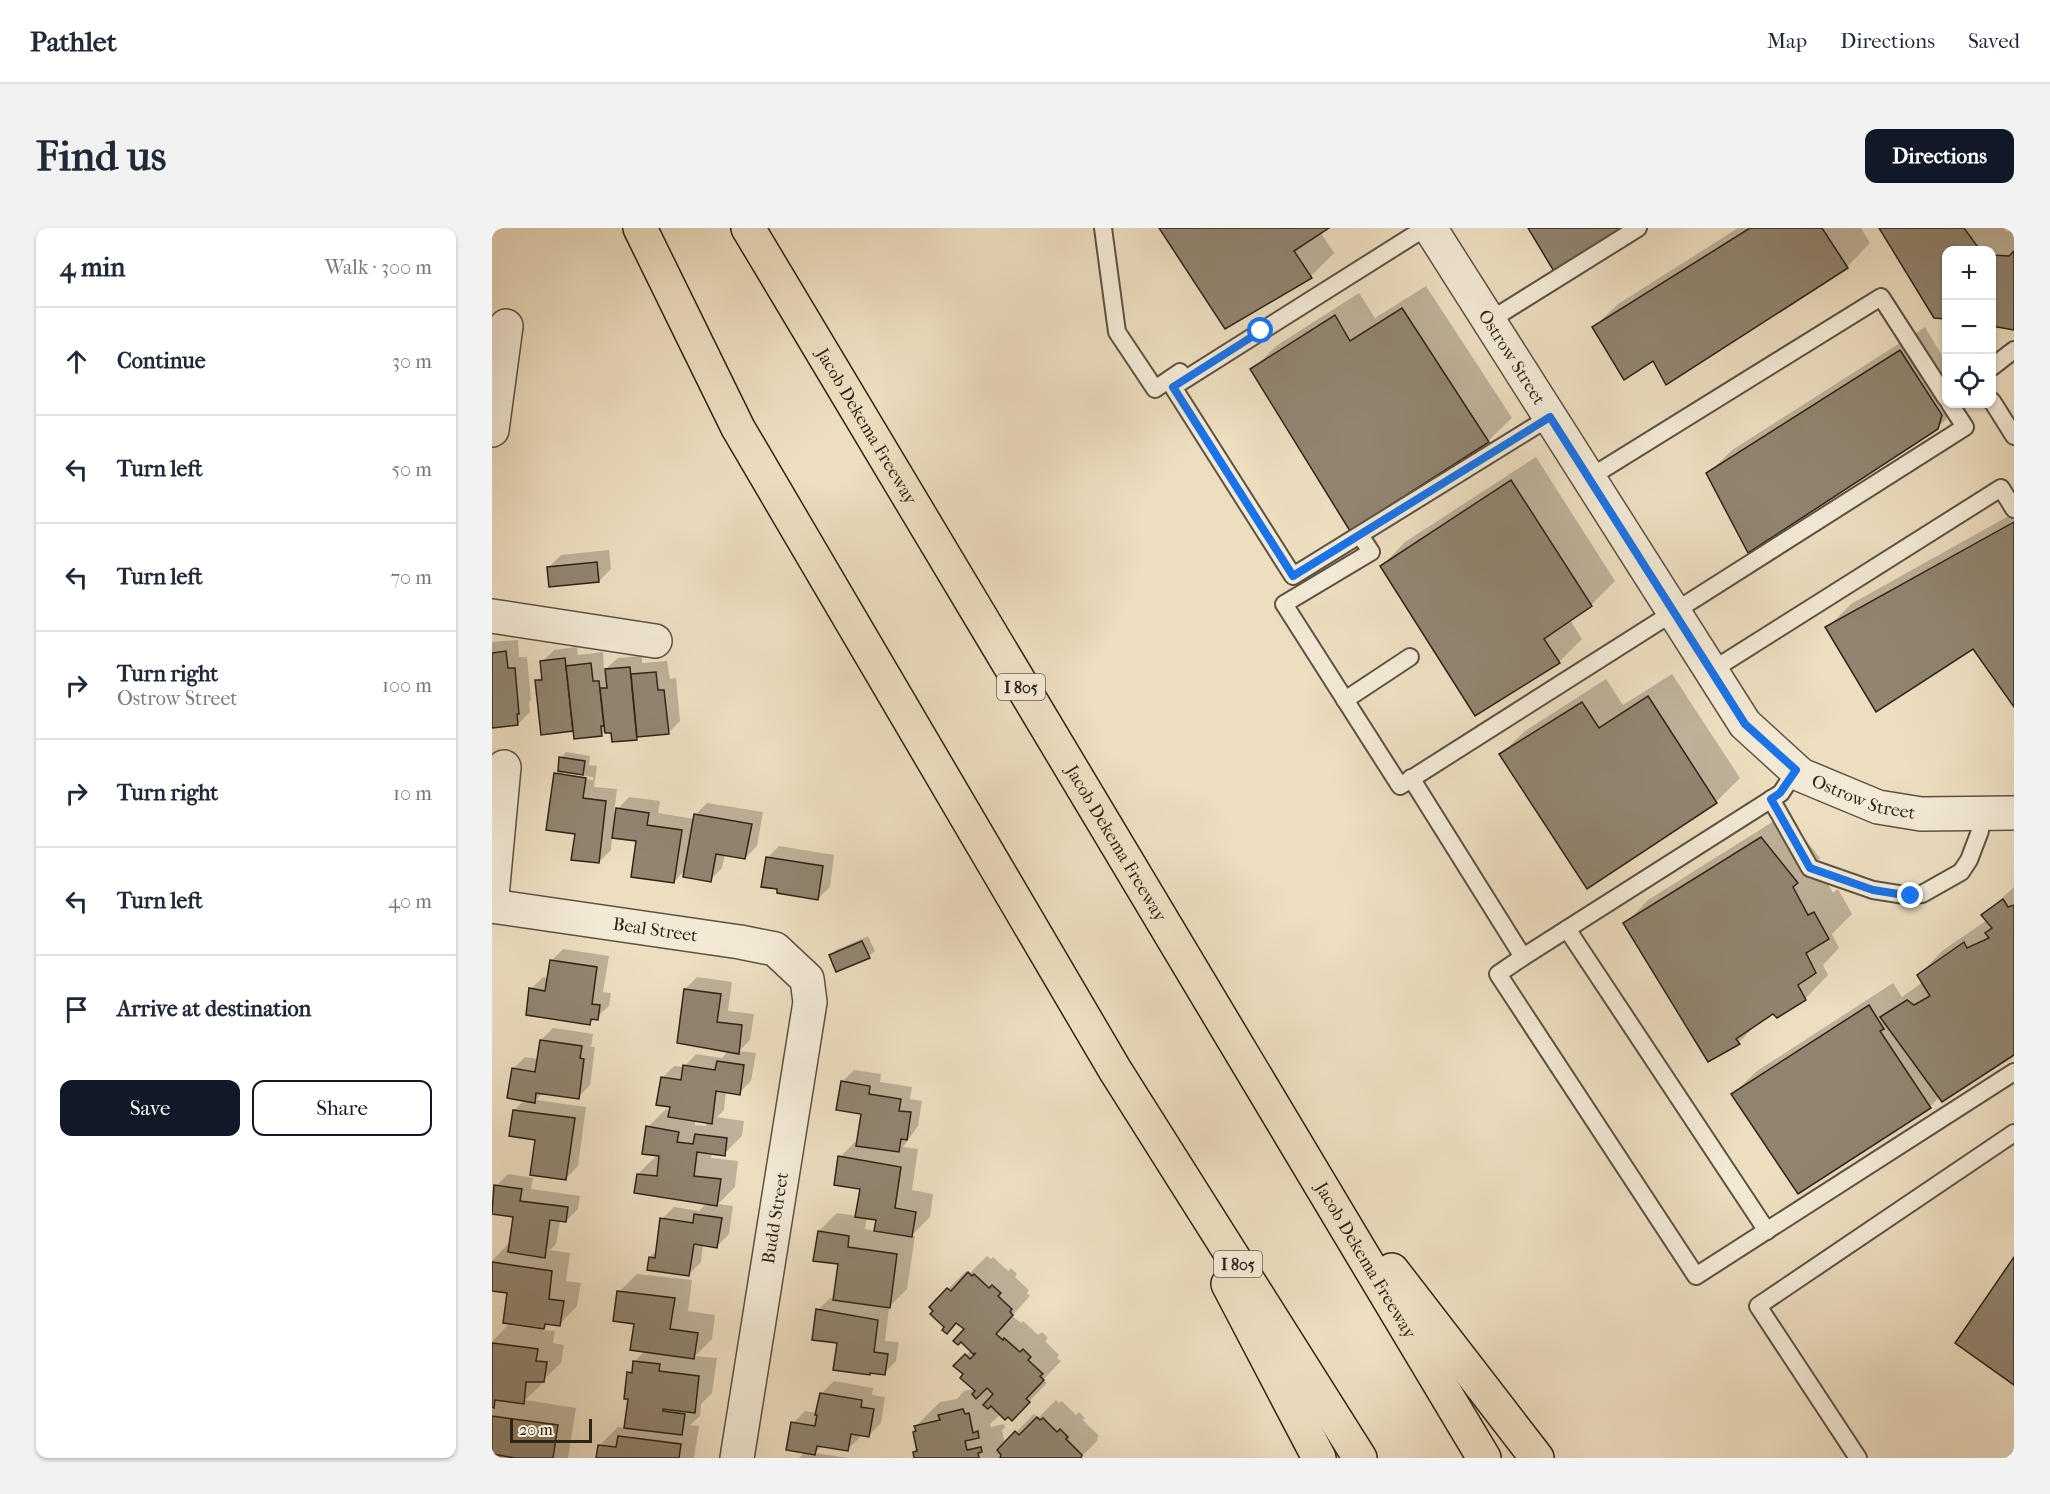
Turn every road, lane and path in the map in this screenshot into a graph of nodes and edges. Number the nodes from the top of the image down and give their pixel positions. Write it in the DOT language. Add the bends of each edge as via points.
graph roads {
  1 [pos="640,228"];
  2 [pos="748,228"];
  3 [pos="1103,228"];
  4 [pos="1425,228"];
  5 [pos="1430,228"];
  6 [pos="1638,228"];
  7 [pos="1489,321"];
  8 [pos="506,326"];
  9 [pos="1261,331"];
  10 [pos="2014,350"];
  11 [pos="1996,364"];
  12 [pos="1942,390"];
  13 [pos="1996,407"];
  14 [pos="1953,408"];
  15 [pos="1550,417"];
  16 [pos="492,430"];
  17 [pos="2014,436"];
  18 [pos="1589,478"];
  19 [pos="2014,509"];
  20 [pos="1360,536"];
  21 [pos="1674,613"];
  22 [pos="492,616"];
  23 [pos="655,640"];
  24 [pos="1410,657"];
  25 [pos="1711,671"];
  26 [pos="1345,700"];
  27 [pos="504,767"];
  28 [pos="1796,770"];
  29 [pos="1411,778"];
  30 [pos="1771,799"];
  31 [pos="2014,813"];
  32 [pos="1979,814"];
  33 [pos="492,896"];
  34 [pos="492,906"];
  35 [pos="1567,929"];
  36 [pos="1523,957"];
  37 [pos="807,979"];
  38 [pos="1115,1070"];
  39 [pos="2014,1072"];
  40 [pos="2014,1133"];
  41 [pos="1296,1145"];
  42 [pos="1767,1231"];
  43 [pos="737,1458"];
  44 [pos="1319,1458"];
  45 [pos="1360,1458"];
  46 [pos="1484,1458"];
  47 [pos="1537,1458"];
  48 [pos="1858,1458"];
  1 -- 38 [label="highway, I 805" via="738,428"];
  2 -- 41 [label="highway, Jacob Dekema Freeway / I 805"];
  3 -- 9 [label="lane" via="1117,332 1155,388 1256,323"];
  4 -- 9 [label="lane"];
  5 -- 7 [label="street, Ostrow Street"];
  6 -- 7 [label="lane"];
  7 -- 15 [label="street, Ostrow Street"];
  8 -- 16 [label="street"];
  9 -- 20 [label="lane" via="1173,387 1293,576"];
  10 -- 11 [label="lane"];
  12 -- 18 [label="lane" via="1881,297"];
  13 -- 17 [label="lane"];
  14 -- 21 [label="lane" via="1965,427"];
  15 -- 18 [label="street, Ostrow Street"];
  15 -- 20 [label="lane"];
  18 -- 21 [label="street, Ostrow Street"];
  19 -- 25 [label="lane" via="2001,488"];
  20 -- 26 [label="lane" via="1371,552 1284,604"];
  21 -- 25 [label="street, Ostrow Street"];
  21 -- 29 [label="lane"];
  22 -- 23 [label="street"];
  24 -- 26 [label="lane"];
  25 -- 28 [label="street, Ostrow Street" via="1745,724"];
  26 -- 29 [label="lane" via="1400,786"];
  27 -- 33 [label="street"];
  28 -- 30 [label="lane"];
  28 -- 32 [label="street, Ostrow Street" via="1878,807 1921,814"];
  29 -- 36 [label="lane"];
  30 -- 32 [label="lane" via="1810,868 1873,890 1911,896 1961,872 1980,831"];
  30 -- 35 [label="lane"];
  31 -- 32 [label="street, Ostrow Street"];
  34 -- 37 [label="street, Beal Street" via="775,949"];
  35 -- 36 [label="lane"];
  35 -- 42 [label="lane"];
  36 -- 42 [label="lane" via="1498,974 1696,1276"];
  37 -- 43 [label="street, Budd Street" via="810,1002"];
  38 -- 44 [label="highway"];
  38 -- 45 [label="highway, I 805"];
  39 -- 42 [label="lane"];
  40 -- 48 [label="lane" via="1758,1306"];
  41 -- 46 [label="highway, Jacob Dekema Freeway / I 805"];
  41 -- 47 [label="highway"];
}
